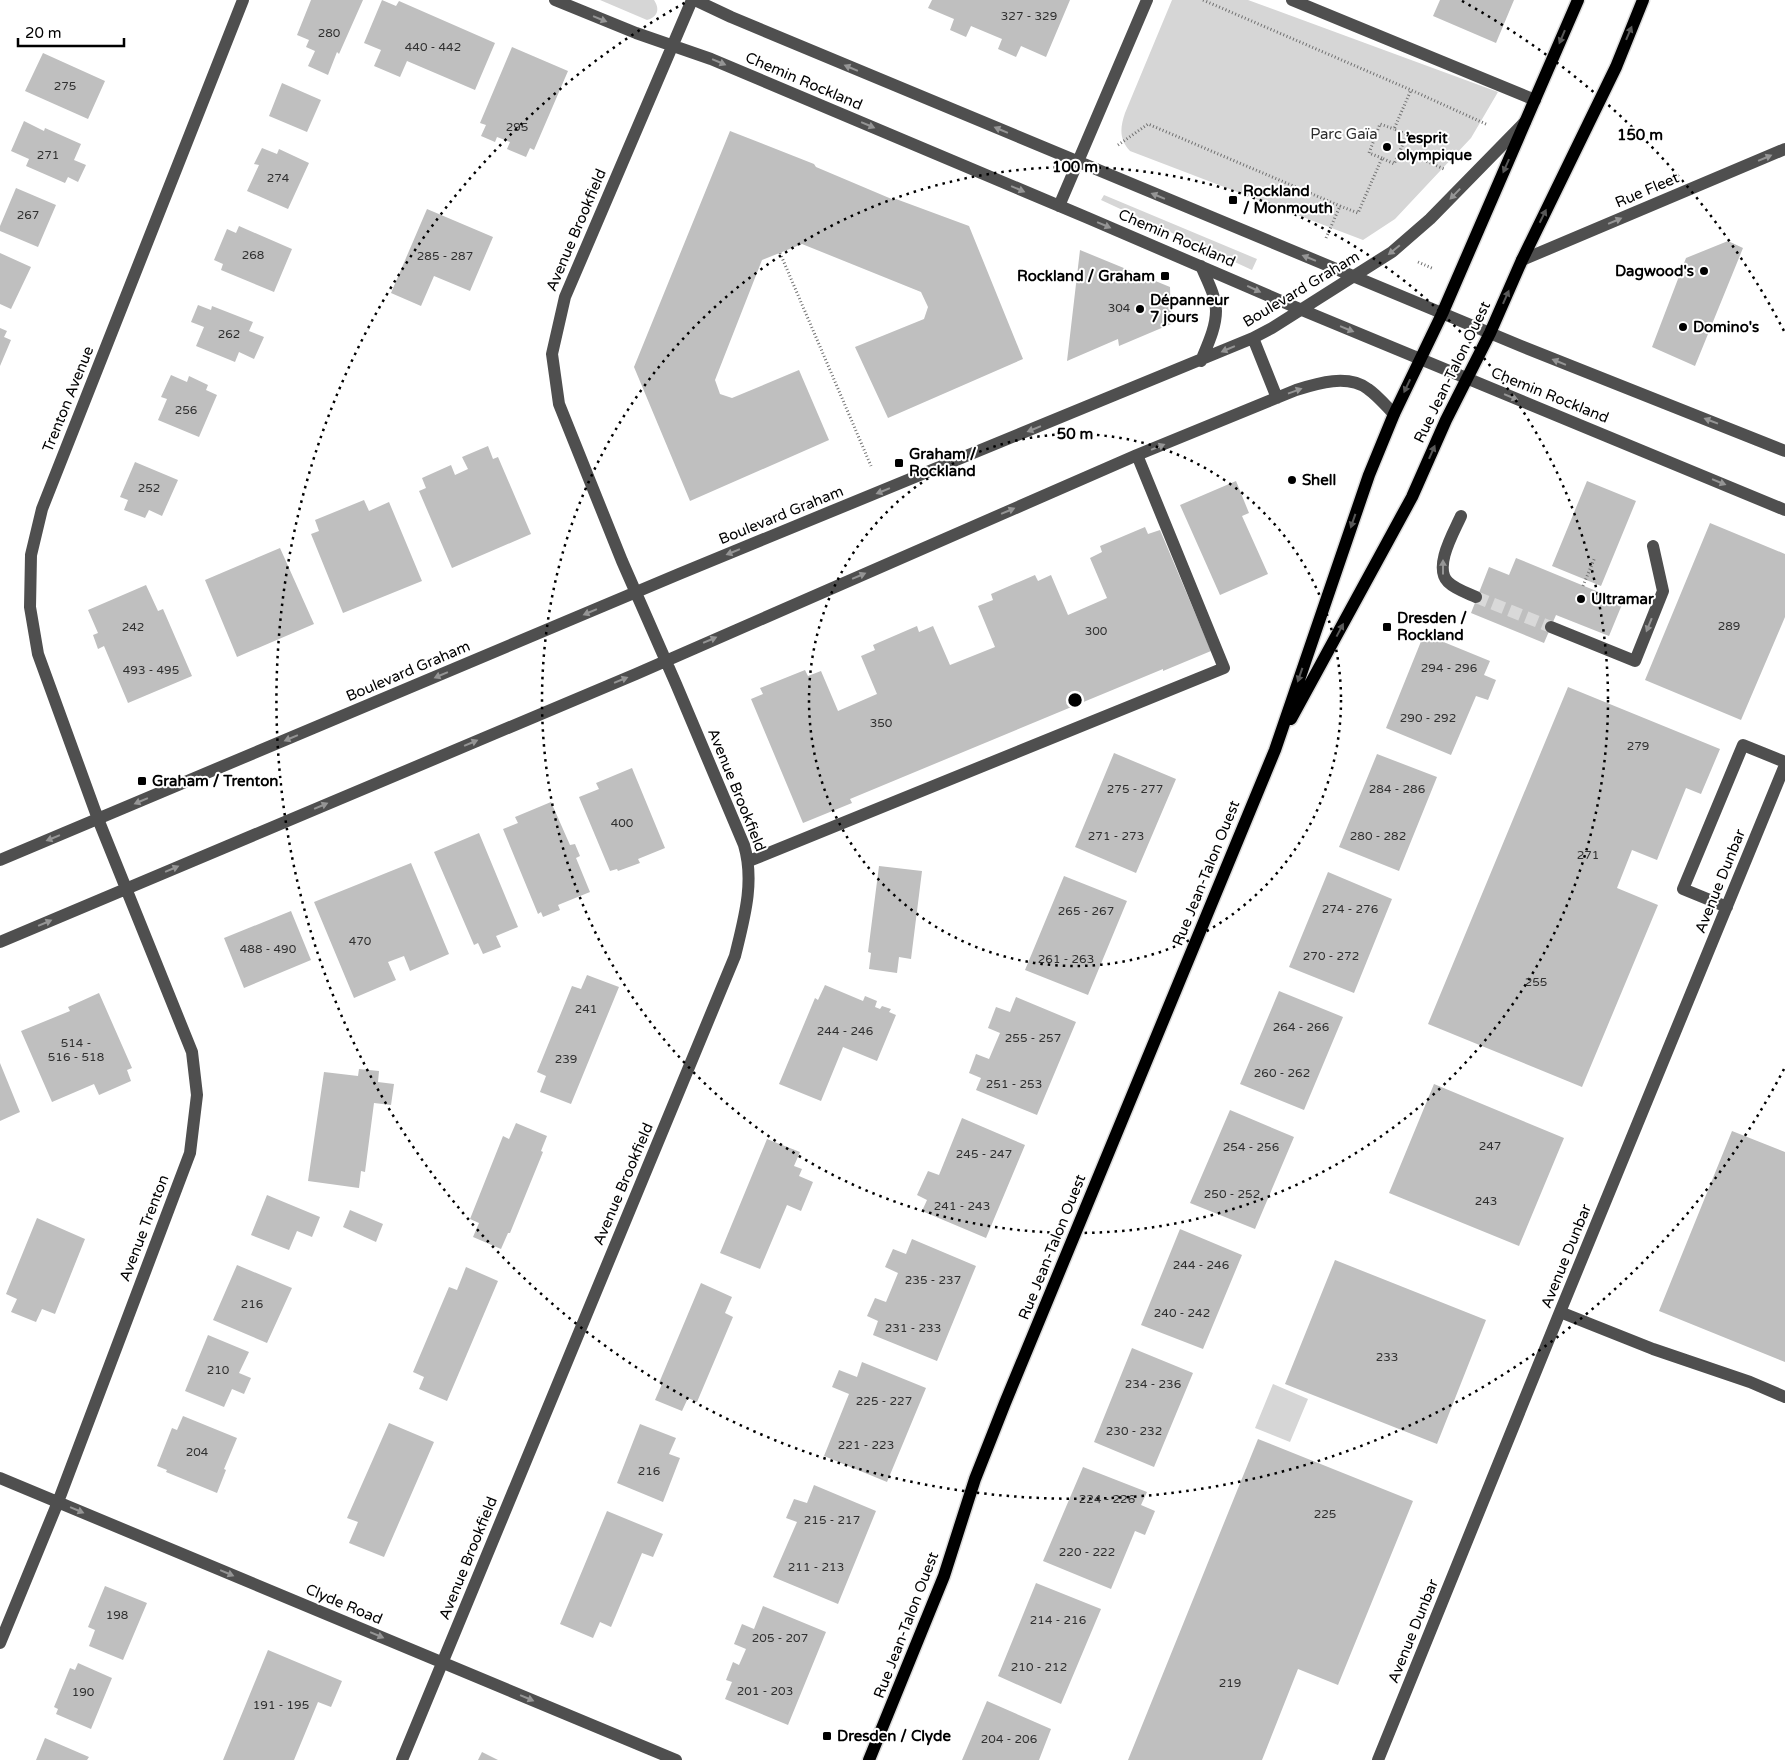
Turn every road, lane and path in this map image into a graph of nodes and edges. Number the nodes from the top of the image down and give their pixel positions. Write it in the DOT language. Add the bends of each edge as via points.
graph roads {
  1 [pos="243,0"];
  2 [pos="555,0"];
  3 [pos="693,0"];
  4 [pos="1147,0"];
  5 [pos="1203,0"];
  6 [pos="1292,0"];
  7 [pos="1578,0"];
  8 [pos="1643,0"];
  9 [pos="672,46"];
  10 [pos="1411,90"];
  11 [pos="1535,100"];
  12 [pos="1525,122"];
  13 [pos="1489,125"];
  14 [pos="1394,129"];
  15 [pos="1118,145"];
  16 [pos="1401,150"];
  17 [pos="1785,150"];
  18 [pos="1382,158"];
  19 [pos="1078,162"];
  20 [pos="1451,173"];
  21 [pos="1059,206"];
  22 [pos="1340,206"];
  23 [pos="780,253"];
  24 [pos="1522,260"];
  25 [pos="1316,261"];
  26 [pos="1201,266"];
  27 [pos="1354,277"];
  28 [pos="1302,310"];
  29 [pos="1442,314"];
  30 [pos="1490,333"];
  31 [pos="1253,338"];
  32 [pos="1420,358"];
  33 [pos="1201,361"];
  34 [pos="1466,378"];
  35 [pos="1277,398"];
  36 [pos="1394,414"];
  37 [pos="1785,451"];
  38 [pos="1137,455"];
  39 [pos="871,466"];
  40 [pos="1785,510"];
  41 [pos="1461,516"];
  42 [pos="1653,546"];
  43 [pos="1595,557"];
  44 [pos="1584,586"];
  45 [pos="636,593"];
  46 [pos="1476,597"];
  47 [pos="1552,628"];
  48 [pos="666,661"];
  49 [pos="1274,750"];
  50 [pos="1785,763"];
  51 [pos="98,819"];
  52 [pos="0,860"];
  53 [pos="749,861"];
  54 [pos="127,888"];
  55 [pos="1727,907"];
  56 [pos="0,942"];
  57 [pos="1560,1312"];
  58 [pos="1785,1397"];
  59 [pos="0,1478"];
  60 [pos="58,1502"];
  61 [pos="0,1643"];
  62 [pos="443,1663"];
  63 [pos="402,1760"];
  64 [pos="676,1760"];
  65 [pos="869,1760"];
  66 [pos="1378,1760"];
  1 -- 51 [label="street, Trenton Avenue" via="42,509 31,555 30,607 38,654"];
  2 -- 9 [label="street, Chemin Rockland, one-way"];
  3 -- 9 [label="street, Avenue Brookfield"];
  19 -- 3 [label="street, Chemin Rockland, one-way"];
  4 -- 19 [label="street"];
  5 -- 10 [label="path"];
  6 -- 11 [label="street"];
  7 -- 11 [label="main road, Rue Jean-Talon Ouest, one-way"];
  24 -- 8 [label="main road, Rue Jean-Talon Ouest, one-way" via="1616,66"];
  9 -- 21 [label="street, Chemin Rockland, one-way" via="711,59"];
  9 -- 45 [label="street, Avenue Brookfield" via="565,297 552,354 559,404"];
  10 -- 13 [label="path"];
  10 -- 14 [label="path"];
  11 -- 12 [label="main road, Rue Jean-Talon Ouest"];
  12 -- 27 [label="street, Boulevard Graham, one-way" via="1430,219 1380,261"];
  12 -- 29 [label="main road, Rue Jean-Talon Ouest, one-way"];
  14 -- 16 [label="path" via="1407,135"];
  14 -- 18 [label="path" via="1380,124 1369,153"];
  15 -- 22 [label="path" via="1148,124"];
  16 -- 18 [label="path" via="1394,164"];
  16 -- 20 [label="path"];
  24 -- 17 [label="street, Rue Fleet, one-way"];
  18 -- 22 [label="path" via="1358,213"];
  19 -- 21 [label="street"];
  25 -- 19 [label="street, Chemin Rockland, one-way"];
  21 -- 26 [label="street, Chemin Rockland, one-way"];
  22 -- 25 [label="path"];
  23 -- 39 [label="path"];
  30 -- 24 [label="main road, Rue Jean-Talon Ouest, one-way"];
  25 -- 27 [label="street, Chemin Rockland"];
  26 -- 28 [label="street, Chemin Rockland, one-way"];
  26 -- 33 [label="street" via="1216,312"];
  27 -- 28 [label="street, Boulevard Graham"];
  27 -- 29 [label="street, Chemin Rockland"];
  28 -- 31 [label="street, Boulevard Graham"];
  28 -- 32 [label="street, Chemin Rockland, one-way"];
  29 -- 30 [label="street, Chemin Rockland"];
  29 -- 32 [label="main road, Rue Jean-Talon Ouest"];
  30 -- 34 [label="main road, Rue Jean-Talon Ouest"];
  37 -- 30 [label="street, Chemin Rockland, one-way"];
  31 -- 33 [label="street, Boulevard Graham, one-way"];
  31 -- 35 [label="street"];
  32 -- 34 [label="street, Chemin Rockland"];
  32 -- 36 [label="main road, Rue Jean-Talon Ouest, one-way"];
  33 -- 45 [label="street, Boulevard Graham, one-way"];
  34 -- 40 [label="street, Chemin Rockland, one-way"];
  49 -- 34 [label="main road, Rue Jean-Talon Ouest, one-way" via="1412,496"];
  35 -- 36 [label="street, one-way" via="1316,384 1351,382 1368,389"];
  38 -- 35 [label="street, one-way"];
  36 -- 49 [label="main road, Rue Jean-Talon Ouest, one-way" via="1369,475"];
  48 -- 38 [label="street, one-way"];
  38 -- 53 [label="street" via="1224,668"];
  46 -- 41 [label="street, one-way" via="1447,582 1442,568 1444,555"];
  42 -- 47 [label="street, one-way" via="1664,591 1635,661"];
  43 -- 44 [label="path"];
  45 -- 48 [label="street, Avenue Brookfield"];
  45 -- 51 [label="street, Boulevard Graham, one-way"];
  48 -- 53 [label="street, Avenue Brookfield"];
  54 -- 48 [label="street, one-way"];
  49 -- 65 [label="main road, Rue Jean-Talon Ouest" via="1005,1403 972,1487 944,1576"];
  50 -- 55 [label="street, Avenue Dunbar"];
  50 -- 55 [label="street" via="1742,745 1683,889"];
  51 -- 52 [label="street, Boulevard Graham, one-way"];
  51 -- 54 [label="street, Avenue Trenton"];
  53 -- 62 [label="street, Avenue Brookfield" via="749,898 735,956"];
  56 -- 54 [label="street, one-way"];
  54 -- 60 [label="street, Avenue Trenton" via="192,1052 197,1095 190,1153"];
  55 -- 57 [label="street, Avenue Dunbar"];
  57 -- 58 [label="street" via="1653,1350"];
  57 -- 66 [label="street, Avenue Dunbar"];
  59 -- 60 [label="street, Clyde Road"];
  60 -- 61 [label="street, Avenue Trenton"];
  60 -- 62 [label="street, Clyde Road, one-way"];
  62 -- 63 [label="street, Avenue Brookfield"];
  62 -- 64 [label="street, Clyde Road, one-way"];
}
